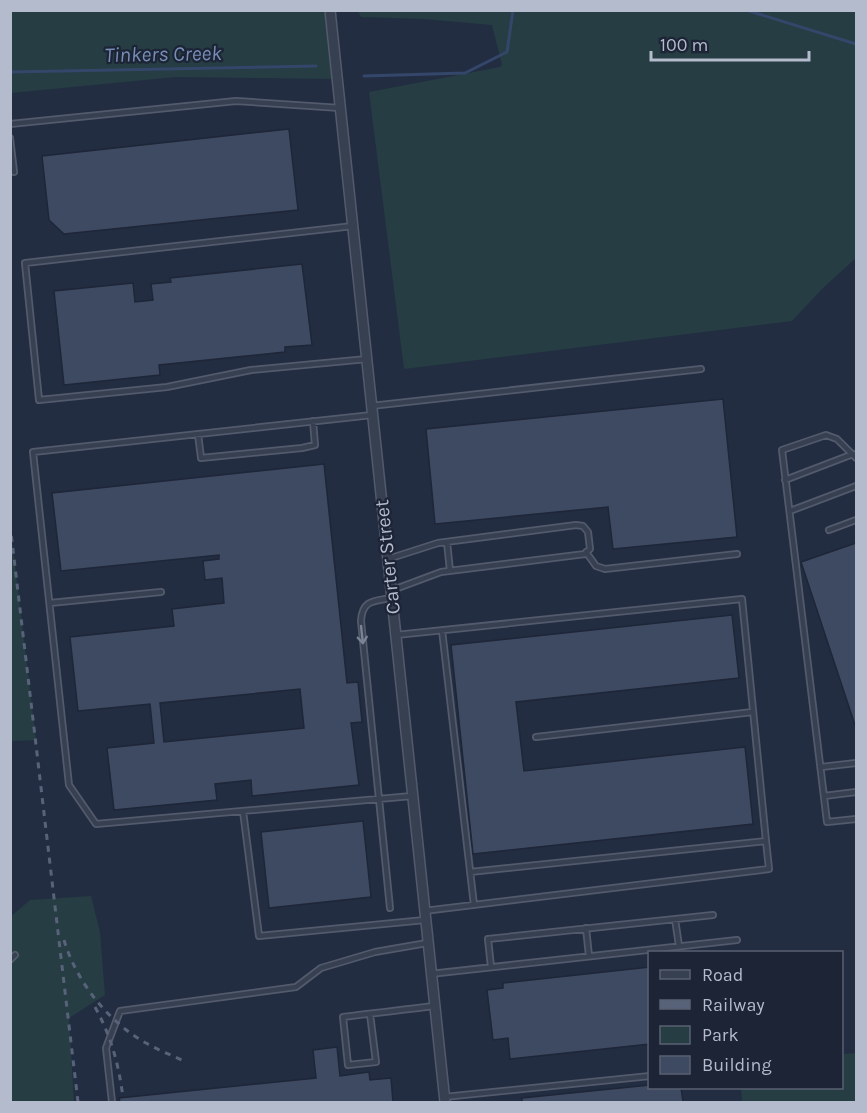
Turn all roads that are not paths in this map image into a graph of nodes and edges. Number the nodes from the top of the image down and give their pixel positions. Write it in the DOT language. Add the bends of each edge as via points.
graph roads {
  1 [pos="330,10"];
  2 [pos="340,108"];
  3 [pos="10,123"];
  4 [pos="10,138"];
  5 [pos="14,172"];
  6 [pos="353,226"];
  7 [pos="367,359"];
  8 [pos="701,369"];
  9 [pos="372,410"];
  10 [pos="313,421"];
  11 [pos="198,434"];
  12 [pos="855,456"];
  13 [pos="785,480"];
  14 [pos="856,486"];
  15 [pos="790,511"];
  16 [pos="856,520"];
  17 [pos="829,530"];
  18 [pos="447,542"];
  19 [pos="586,552"];
  20 [pos="737,554"];
  21 [pos="387,559"];
  22 [pos="450,571"];
  23 [pos="161,592"];
  24 [pos="391,595"];
  25 [pos="50,603"];
  26 [pos="442,630"];
  27 [pos="395,635"];
  28 [pos="753,712"];
  29 [pos="536,736"];
  30 [pos="856,763"];
  31 [pos="820,767"];
  32 [pos="856,792"];
  33 [pos="412,796"];
  34 [pos="824,796"];
  35 [pos="378,799"];
  36 [pos="243,811"];
  37 [pos="856,819"];
  38 [pos="766,842"];
  39 [pos="470,872"];
  40 [pos="474,905"];
  41 [pos="390,908"];
  42 [pos="424,915"];
  43 [pos="713,915"];
  44 [pos="675,919"];
  45 [pos="586,928"];
  46 [pos="737,940"];
  47 [pos="427,943"];
  48 [pos="678,946"];
  49 [pos="15,955"];
  50 [pos="589,956"];
  51 [pos="10,960"];
  52 [pos="490,967"];
  53 [pos="430,974"];
  54 [pos="434,1006"];
  55 [pos="370,1014"];
  56 [pos="648,1076"];
  57 [pos="444,1100"];
  58 [pos="112,1102"];
  1 -- 2 [label="street, Carter Street"];
  2 -- 3 [label="lane" via="236,101"];
  2 -- 6 [label="street, Carter Street"];
  4 -- 5 [label="lane"];
  6 -- 7 [label="street, Carter Street"];
  6 -- 7 [label="lane" via="25,263 39,400 167,387 251,370"];
  7 -- 9 [label="street, Carter Street"];
  8 -- 9 [label="lane"];
  9 -- 10 [label="lane"];
  9 -- 21 [label="street, Carter Street"];
  10 -- 11 [label="lane"];
  10 -- 11 [label="lane" via="315,445 302,448 201,458"];
  11 -- 25 [label="lane" via="33,452"];
  12 -- 13 [label="lane"];
  12 -- 13 [label="lane" via="837,439 826,435 782,450"];
  13 -- 15 [label="lane"];
  14 -- 15 [label="lane"];
  15 -- 31 [label="lane"];
  16 -- 17 [label="lane"];
  18 -- 19 [label="lane" via="583,526 588,532 590,549"];
  18 -- 21 [label="lane"];
  18 -- 22 [label="lane"];
  19 -- 20 [label="lane" via="596,566 605,569"];
  19 -- 22 [label="lane"];
  21 -- 24 [label="street, Carter Street"];
  22 -- 24 [label="lane"];
  23 -- 25 [label="lane"];
  24 -- 27 [label="street, Carter Street"];
  24 -- 35 [label="lane, one-way" via="366,605 360,621"];
  25 -- 36 [label="lane" via="69,785 96,824"];
  26 -- 27 [label="lane"];
  26 -- 28 [label="lane" via="742,599"];
  26 -- 39 [label="lane"];
  27 -- 33 [label="street, Carter Street"];
  28 -- 29 [label="lane"];
  28 -- 38 [label="lane"];
  30 -- 31 [label="lane"];
  31 -- 34 [label="lane"];
  32 -- 34 [label="lane"];
  33 -- 35 [label="lane"];
  33 -- 42 [label="street, Carter Street"];
  34 -- 37 [label="lane" via="827,822"];
  35 -- 36 [label="lane"];
  35 -- 41 [label="lane"];
  36 -- 42 [label="lane" via="259,936"];
  38 -- 39 [label="lane"];
  38 -- 40 [label="lane" via="769,869"];
  39 -- 40 [label="lane"];
  40 -- 42 [label="lane"];
  42 -- 47 [label="street, Carter Street"];
  43 -- 44 [label="lane"];
  44 -- 45 [label="lane"];
  44 -- 48 [label="lane"];
  45 -- 50 [label="lane"];
  45 -- 52 [label="lane" via="488,939"];
  46 -- 48 [label="lane"];
  47 -- 53 [label="street, Carter Street"];
  47 -- 58 [label="lane" via="375,952 321,968 296,987 120,1011 106,1048"];
  48 -- 50 [label="lane"];
  49 -- 51 [label="lane"];
  50 -- 52 [label="lane"];
  52 -- 53 [label="lane"];
  53 -- 54 [label="street, Carter Street"];
  54 -- 55 [label="lane"];
  54 -- 57 [label="street, Carter Street"];
  55 -- 55 [label="lane" via="343,1017 348,1065 376,1062"];
  56 -- 57 [label="lane"];
}
